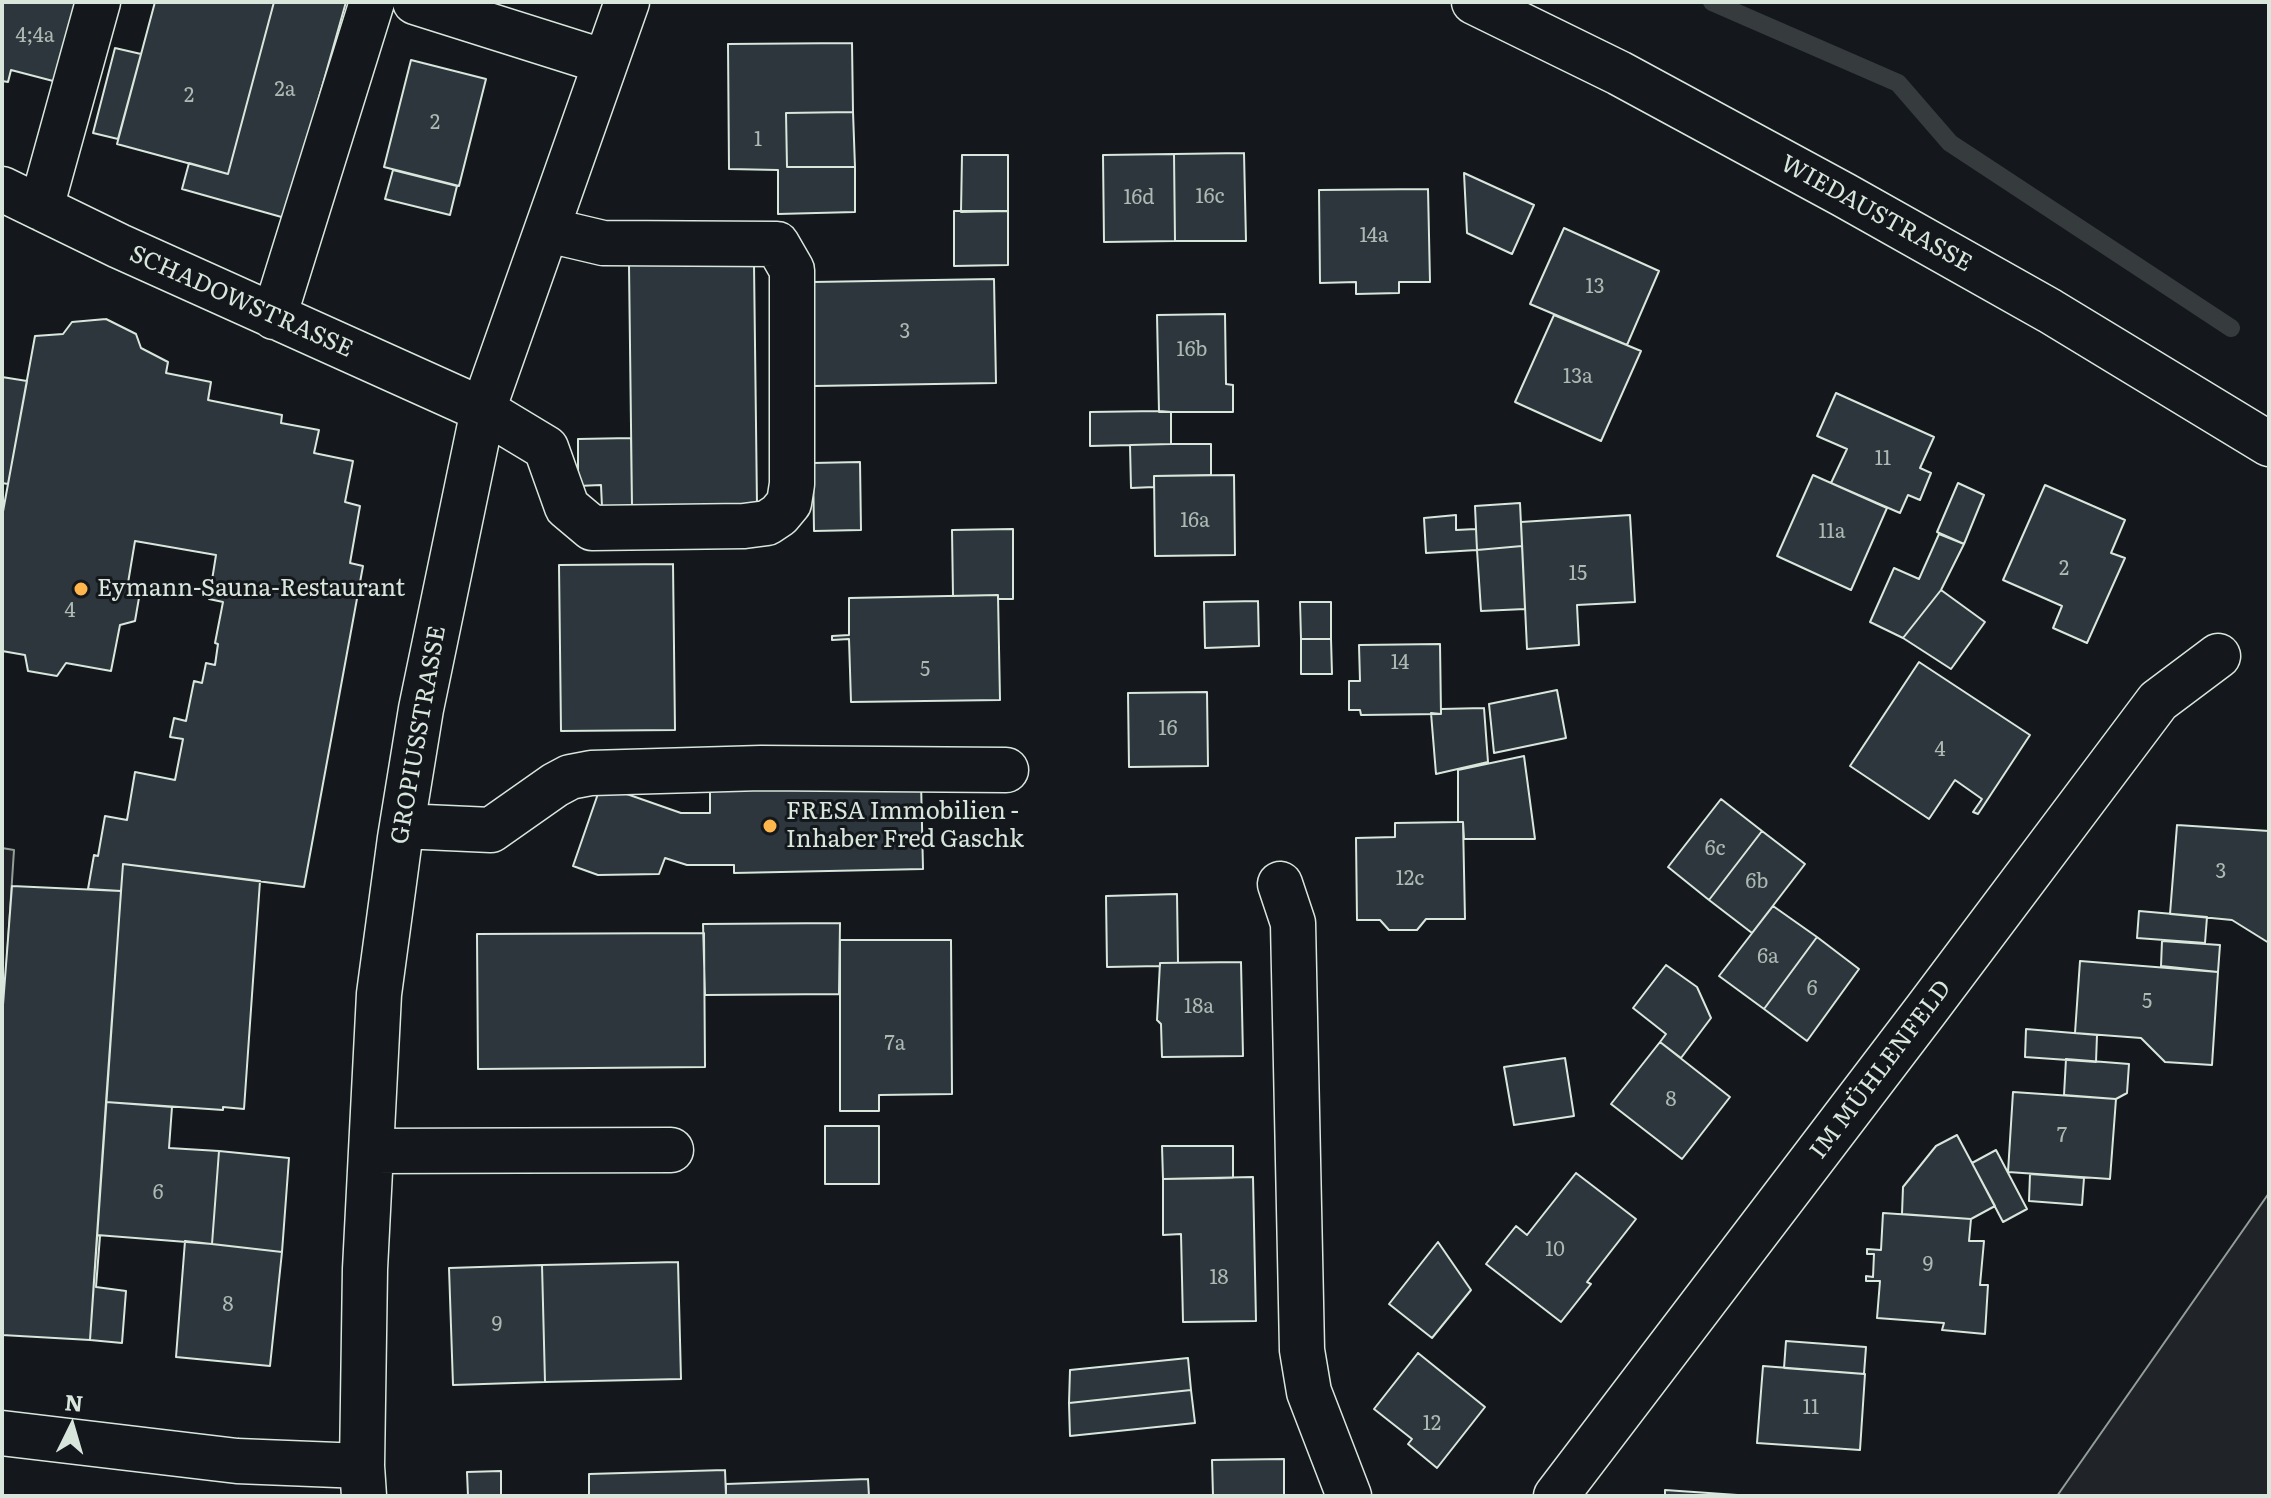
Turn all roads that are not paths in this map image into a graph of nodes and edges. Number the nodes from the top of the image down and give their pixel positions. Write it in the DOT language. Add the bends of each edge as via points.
graph roads {
  1 [pos="98,2"];
  2 [pos="372,2"];
  3 [pos="415,2"];
  4 [pos="627,2"];
  5 [pos="1474,2"];
  6 [pos="517,18"];
  7 [pos="605,62"];
  8 [pos="2,189"];
  9 [pos="41,208"];
  10 [pos="548,230"];
  11 [pos="274,317"];
  12 [pos="483,410"];
  13 [pos="2269,444"];
  14 [pos="2218,656"];
  15 [pos="1006,770"];
  16 [pos="402,826"];
  17 [pos="1280,884"];
  18 [pos="671,1150"];
  19 [pos="371,1151"];
  20 [pos="2,1433"];
  21 [pos="363,1481"];
  22 [pos="1349,1496"];
  23 [pos="1556,1496"];
  1 -- 9 [label="street"];
  2 -- 11 [label="street"];
  3 -- 6 [label="street"];
  4 -- 7 [label="street, GROPIUSSTRASSE"];
  5 -- 13 [label="street, WIEDAUSTRASSE" via="1619,73 1844,195 2050,311"];
  6 -- 7 [label="street"];
  7 -- 10 [label="street, GROPIUSSTRASSE"];
  8 -- 9 [label="street, SCHADOWSTRASSE"];
  9 -- 11 [label="street, SCHADOWSTRASSE"];
  10 -- 12 [label="street, GROPIUSSTRASSE"];
  10 -- 12 [label="street, SCHADOWSTRASSE" via="603,243 777,244 792,270 789,503 767,523 744,526 592,528 567,507 546,448"];
  11 -- 12 [label="street, SCHADOWSTRASSE"];
  12 -- 16 [label="street, GROPIUSSTRASSE"];
  14 -- 23 [label="street, IM MÜHLENFELD" via="2158,701"];
  15 -- 16 [label="street" via="591,773 555,785 491,830"];
  16 -- 19 [label="street, GROPIUSSTRASSE" via="379,994"];
  17 -- 22 [label="street" via="1293,923 1302,1350 1309,1392"];
  18 -- 19 [label="street"];
  19 -- 21 [label="street, GROPIUSSTRASSE"];
  20 -- 21 [label="street"];
}
